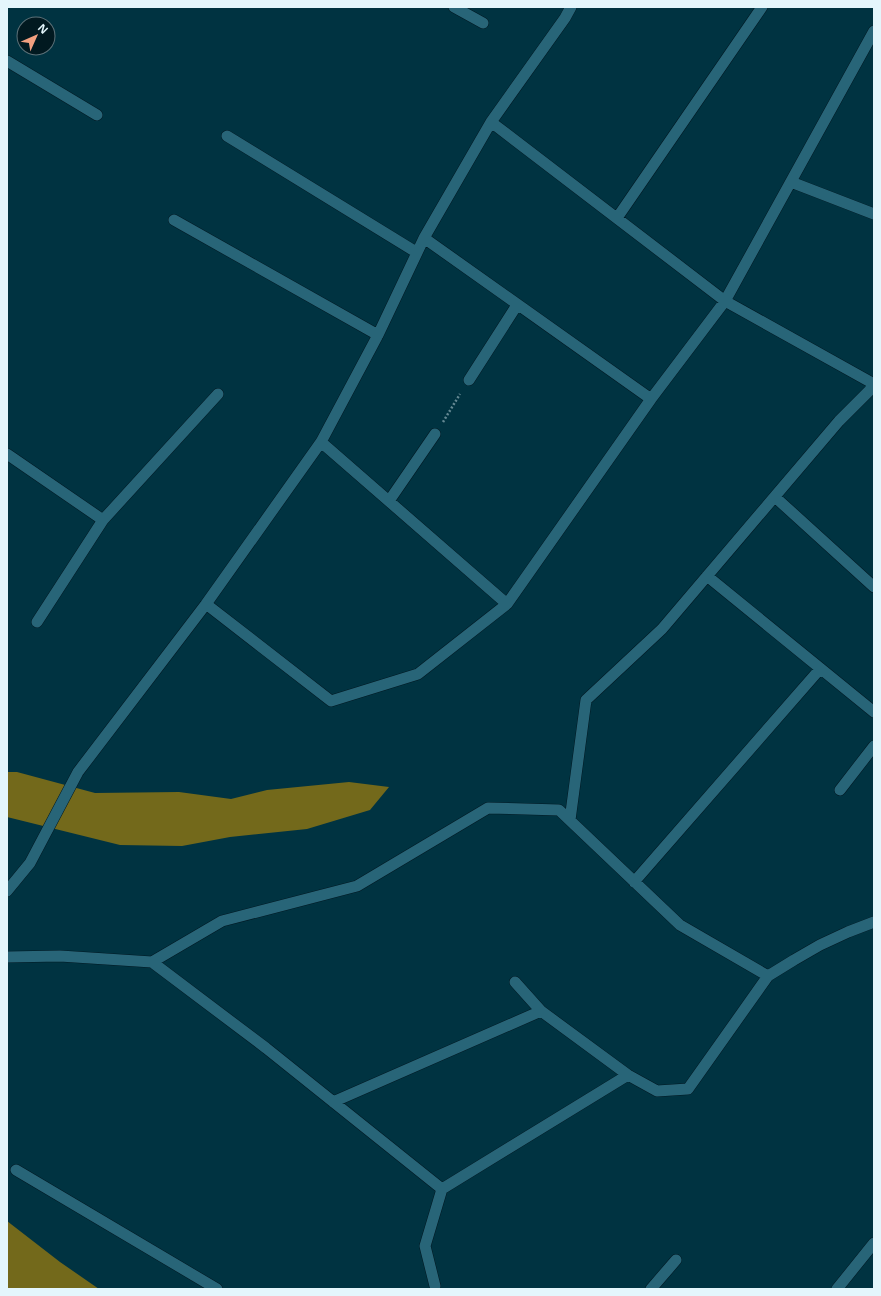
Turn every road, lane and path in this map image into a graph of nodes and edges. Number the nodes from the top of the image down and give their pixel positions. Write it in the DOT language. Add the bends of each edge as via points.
graph roads {
  1 [pos="454,7"];
  2 [pos="571,7"];
  3 [pos="762,7"];
  4 [pos="483,23"];
  5 [pos="874,31"];
  6 [pos="7,62"];
  7 [pos="97,115"];
  8 [pos="491,122"];
  9 [pos="227,136"];
  10 [pos="791,182"];
  11 [pos="874,214"];
  12 [pos="617,218"];
  13 [pos="174,220"];
  14 [pos="424,238"];
  15 [pos="416,252"];
  16 [pos="725,301"];
  17 [pos="517,306"];
  18 [pos="378,335"];
  19 [pos="469,380"];
  20 [pos="874,385"];
  21 [pos="218,394"];
  22 [pos="651,399"];
  23 [pos="435,434"];
  24 [pos="321,442"];
  25 [pos="7,454"];
  26 [pos="775,497"];
  27 [pos="389,501"];
  28 [pos="103,520"];
  29 [pos="707,576"];
  30 [pos="874,587"];
  31 [pos="206,604"];
  32 [pos="507,604"];
  33 [pos="37,622"];
  34 [pos="820,669"];
  35 [pos="874,712"];
  36 [pos="874,746"];
  37 [pos="840,790"];
  38 [pos="570,820"];
  39 [pos="634,882"];
  40 [pos="7,891"];
  41 [pos="874,922"];
  42 [pos="7,957"];
  43 [pos="152,962"];
  44 [pos="768,976"];
  45 [pos="515,982"];
  46 [pos="541,1011"];
  47 [pos="628,1075"];
  48 [pos="333,1102"];
  49 [pos="16,1170"];
  50 [pos="442,1189"];
  51 [pos="874,1243"];
  52 [pos="676,1260"];
  53 [pos="436,1288"];
  54 [pos="217,1289"];
  55 [pos="651,1289"];
  56 [pos="837,1289"];
  1 -- 4 [label="street"];
  2 -- 8 [label="street"];
  3 -- 12 [label="street"];
  5 -- 10 [label="street"];
  6 -- 7 [label="street"];
  8 -- 12 [label="street"];
  8 -- 14 [label="street"];
  9 -- 15 [label="street"];
  10 -- 11 [label="street"];
  10 -- 16 [label="street"];
  12 -- 16 [label="street"];
  13 -- 18 [label="street"];
  14 -- 15 [label="street"];
  14 -- 17 [label="street"];
  15 -- 18 [label="street"];
  16 -- 20 [label="street"];
  16 -- 22 [label="street"];
  17 -- 19 [label="street"];
  17 -- 22 [label="street"];
  18 -- 24 [label="street"];
  19 -- 23 [label="path"];
  20 -- 26 [label="street" via="839,421"];
  21 -- 28 [label="street"];
  22 -- 32 [label="street"];
  23 -- 27 [label="street"];
  24 -- 27 [label="street"];
  24 -- 31 [label="street"];
  25 -- 28 [label="street"];
  26 -- 29 [label="street"];
  26 -- 30 [label="street"];
  27 -- 32 [label="street"];
  28 -- 33 [label="street"];
  29 -- 34 [label="street"];
  29 -- 38 [label="street" via="662,629 586,700"];
  31 -- 32 [label="street" via="331,701 418,674"];
  31 -- 40 [label="street" via="78,772 30,863"];
  34 -- 35 [label="street"];
  34 -- 39 [label="street"];
  36 -- 37 [label="street"];
  38 -- 39 [label="street"];
  38 -- 43 [label="street" via="559,810 488,808 357,886 222,921"];
  39 -- 44 [label="street" via="680,925"];
  41 -- 44 [label="street" via="820,945"];
  42 -- 43 [label="street" via="60,956"];
  43 -- 48 [label="street"];
  44 -- 47 [label="street" via="688,1089 657,1091"];
  45 -- 46 [label="street"];
  46 -- 47 [label="street"];
  46 -- 48 [label="street"];
  47 -- 50 [label="street"];
  48 -- 50 [label="street"];
  49 -- 54 [label="street"];
  50 -- 53 [label="street" via="425,1246"];
  51 -- 56 [label="street"];
  52 -- 55 [label="street"];
}
